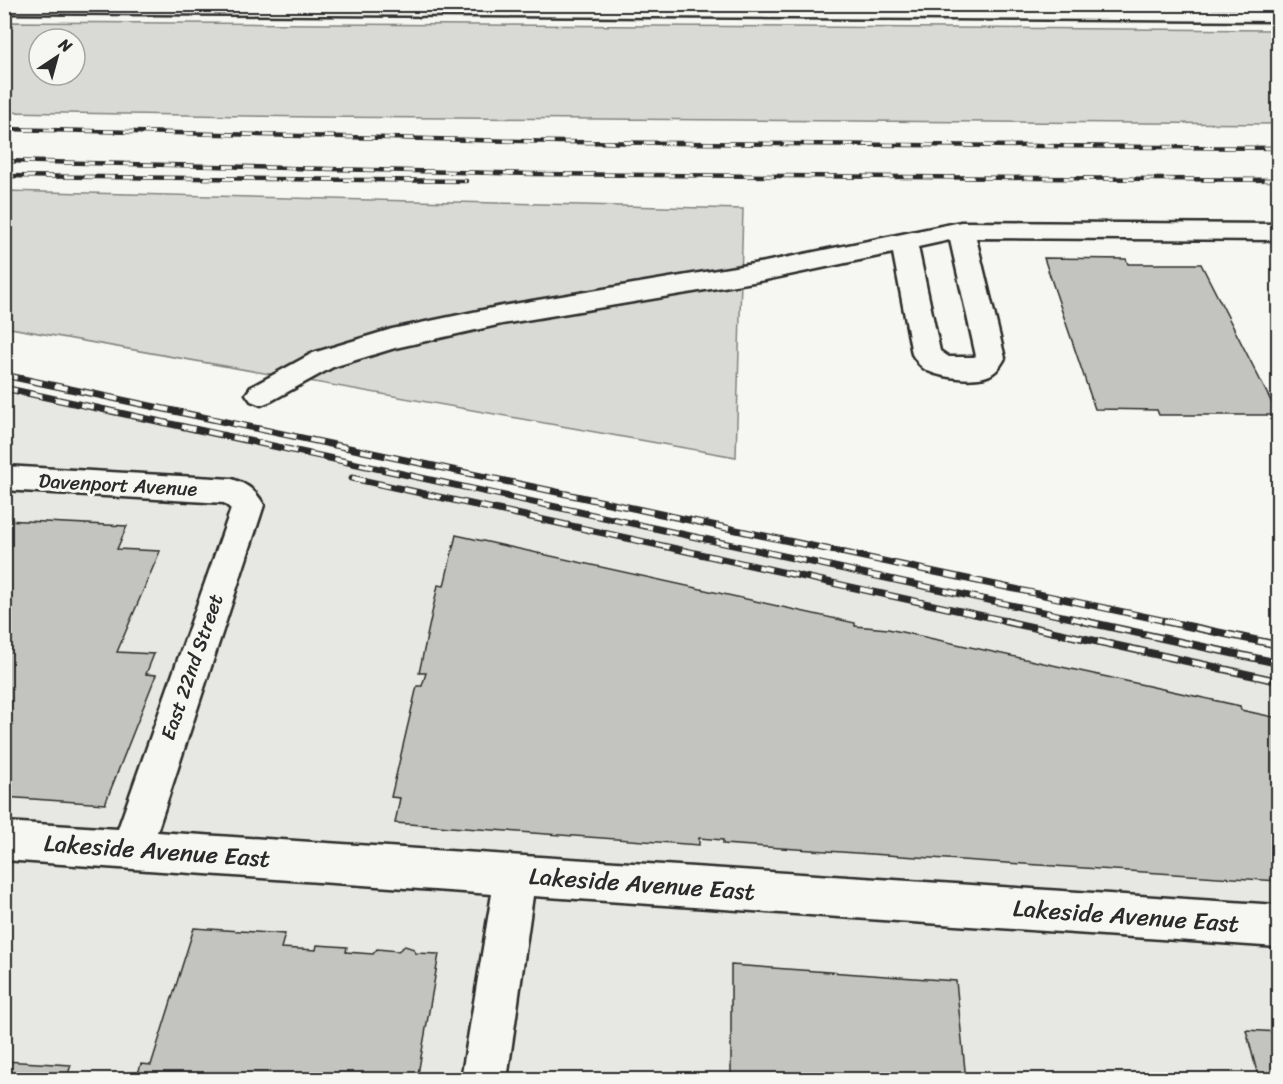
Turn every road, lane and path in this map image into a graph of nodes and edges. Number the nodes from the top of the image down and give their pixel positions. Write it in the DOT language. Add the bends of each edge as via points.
graph roads {
  1 [pos="4,7"];
  2 [pos="420,7"];
  3 [pos="912,8"];
  4 [pos="1278,15"];
  5 [pos="961,230"];
  6 [pos="1278,232"];
  7 [pos="904,244"];
  8 [pos="261,394"];
  9 [pos="4,478"];
  10 [pos="232,491"];
  11 [pos="4,841"];
  12 [pos="131,849"];
  13 [pos="516,875"];
  14 [pos="1278,926"];
  15 [pos="484,1080"];
  1 -- 2 [label="street"];
  2 -- 3 [label="street"];
  3 -- 4 [label="street"];
  5 -- 6 [label="street"];
  5 -- 7 [label="street"];
  5 -- 7 [label="street" via="991,358 982,367 946,368 926,354"];
  7 -- 8 [label="street" via="765,272 502,315 392,339 323,360"];
  9 -- 10 [label="street, Davenport Avenue"];
  10 -- 12 [label="street, East 22nd Street" via="248,505"];
  11 -- 12 [label="street, Lakeside Avenue East"];
  12 -- 13 [label="street, Lakeside Avenue East"];
  13 -- 14 [label="street, Lakeside Avenue East"];
  13 -- 15 [label="street"];
}
